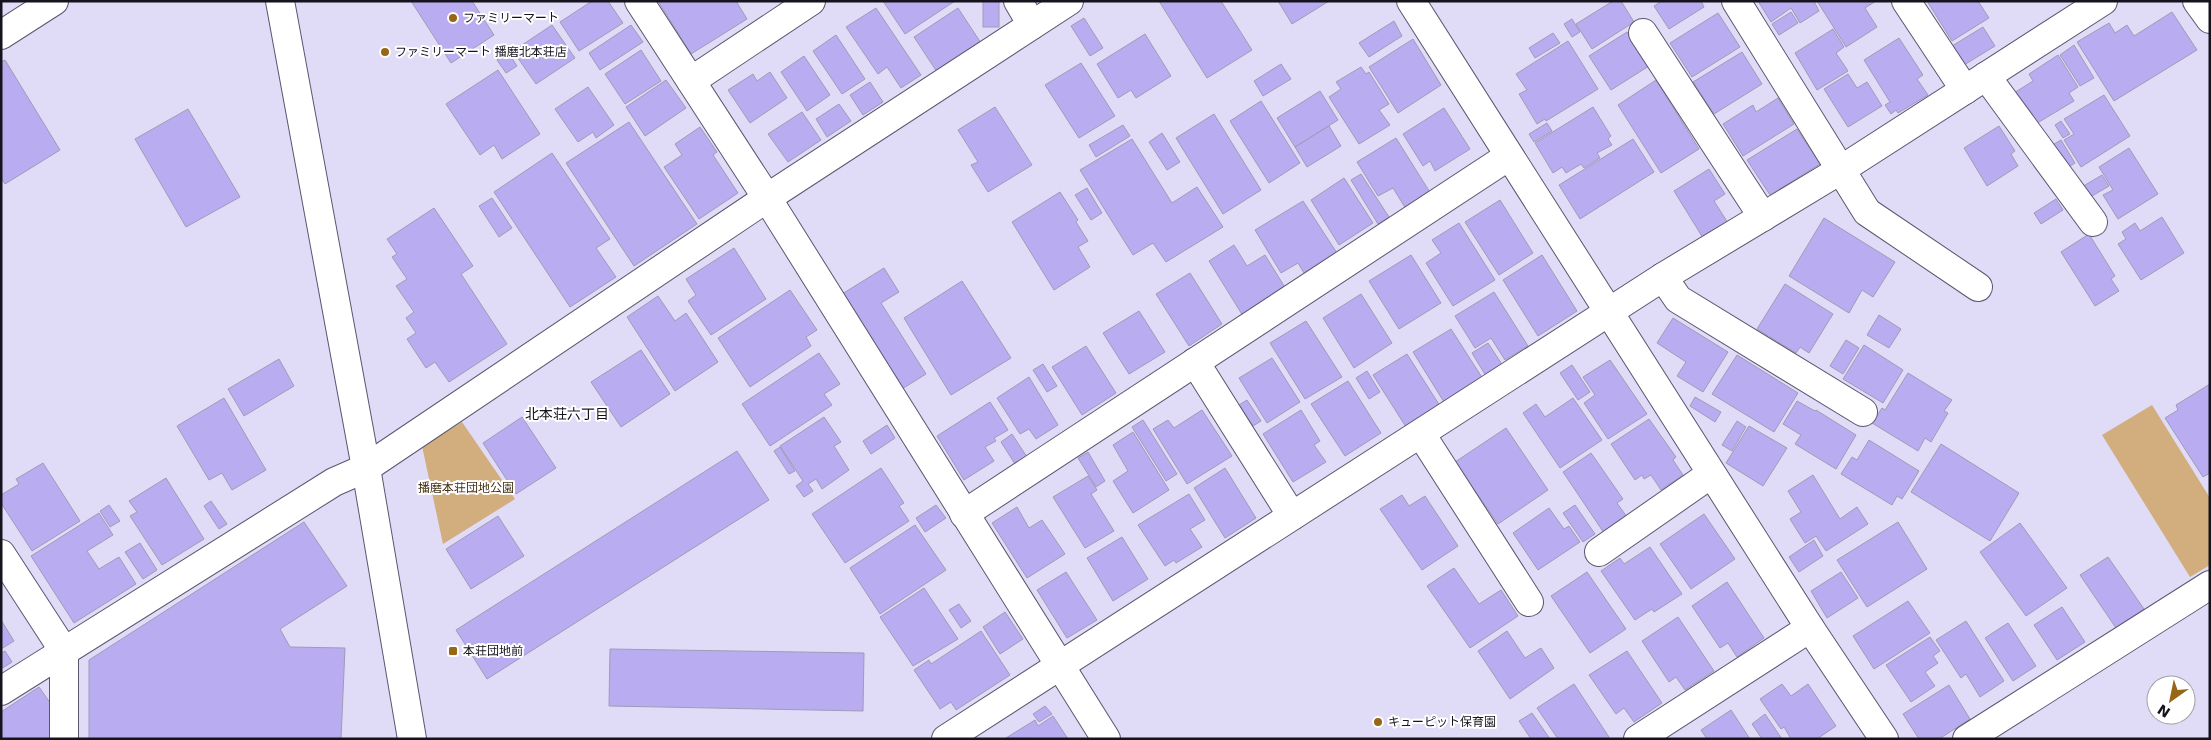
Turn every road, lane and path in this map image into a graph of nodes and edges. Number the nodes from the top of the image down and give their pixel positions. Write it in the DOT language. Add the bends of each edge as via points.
graph roads {
  1 [pos="54,1"];
  2 [pos="280,1"];
  3 [pos="639,1"];
  4 [pos="810,1"];
  5 [pos="1018,1"];
  6 [pos="1069,1"];
  7 [pos="1411,1"];
  8 [pos="1736,1"];
  9 [pos="1906,1"];
  10 [pos="2103,1"];
  11 [pos="2197,1"];
  12 [pos="2210,19"];
  13 [pos="1032,25"];
  14 [pos="1644,32"];
  15 [pos="1,35"];
  16 [pos="691,81"];
  17 [pos="1975,83"];
  18 [pos="1509,156"];
  19 [pos="1842,168"];
  20 [pos="767,198"];
  21 [pos="1763,217"];
  22 [pos="2093,222"];
  23 [pos="1663,277"];
  24 [pos="1978,287"];
  25 [pos="1609,313"];
  26 [pos="1195,362"];
  27 [pos="1863,412"];
  28 [pos="1421,434"];
  29 [pos="366,468"];
  30 [pos="1712,474"];
  31 [pos="964,514"];
  32 [pos="1292,516"];
  33 [pos="1599,552"];
  34 [pos="1,554"];
  35 [pos="2207,594"];
  36 [pos="1529,602"];
  37 [pos="1810,628"];
  38 [pos="64,651"];
  39 [pos="1060,666"];
  40 [pos="1,691"];
  41 [pos="64,739"];
  42 [pos="412,739"];
  43 [pos="946,739"];
  44 [pos="1106,739"];
  45 [pos="1638,739"];
  46 [pos="1884,739"];
  47 [pos="1967,739"];
  1 -- 15 [label="street"];
  2 -- 29 [label="street"];
  3 -- 16 [label="street"];
  4 -- 16 [label="street"];
  5 -- 13 [label="street"];
  6 -- 13 [label="street"];
  7 -- 18 [label="street"];
  8 -- 19 [label="street"];
  9 -- 17 [label="street"];
  10 -- 17 [label="street"];
  11 -- 12 [label="street"];
  13 -- 20 [label="street"];
  14 -- 21 [label="street"];
  16 -- 20 [label="street"];
  17 -- 19 [label="street"];
  17 -- 22 [label="street"];
  18 -- 25 [label="street"];
  18 -- 26 [label="street"];
  19 -- 21 [label="street"];
  19 -- 24 [label="street" via="1867,212"];
  20 -- 29 [label="street"];
  20 -- 31 [label="street"];
  21 -- 23 [label="street"];
  23 -- 25 [label="street"];
  23 -- 27 [label="street" via="1678,299"];
  25 -- 28 [label="street"];
  25 -- 30 [label="street"];
  26 -- 31 [label="street"];
  26 -- 32 [label="street"];
  28 -- 32 [label="street"];
  28 -- 36 [label="street"];
  29 -- 38 [label="street" via="334,482"];
  29 -- 42 [label="street"];
  30 -- 33 [label="street"];
  30 -- 37 [label="street"];
  31 -- 39 [label="street"];
  32 -- 39 [label="street"];
  34 -- 38 [label="street"];
  35 -- 47 [label="street"];
  37 -- 45 [label="street"];
  37 -- 46 [label="street"];
  38 -- 40 [label="street"];
  38 -- 41 [label="street"];
  39 -- 43 [label="street"];
  39 -- 44 [label="street"];
}
